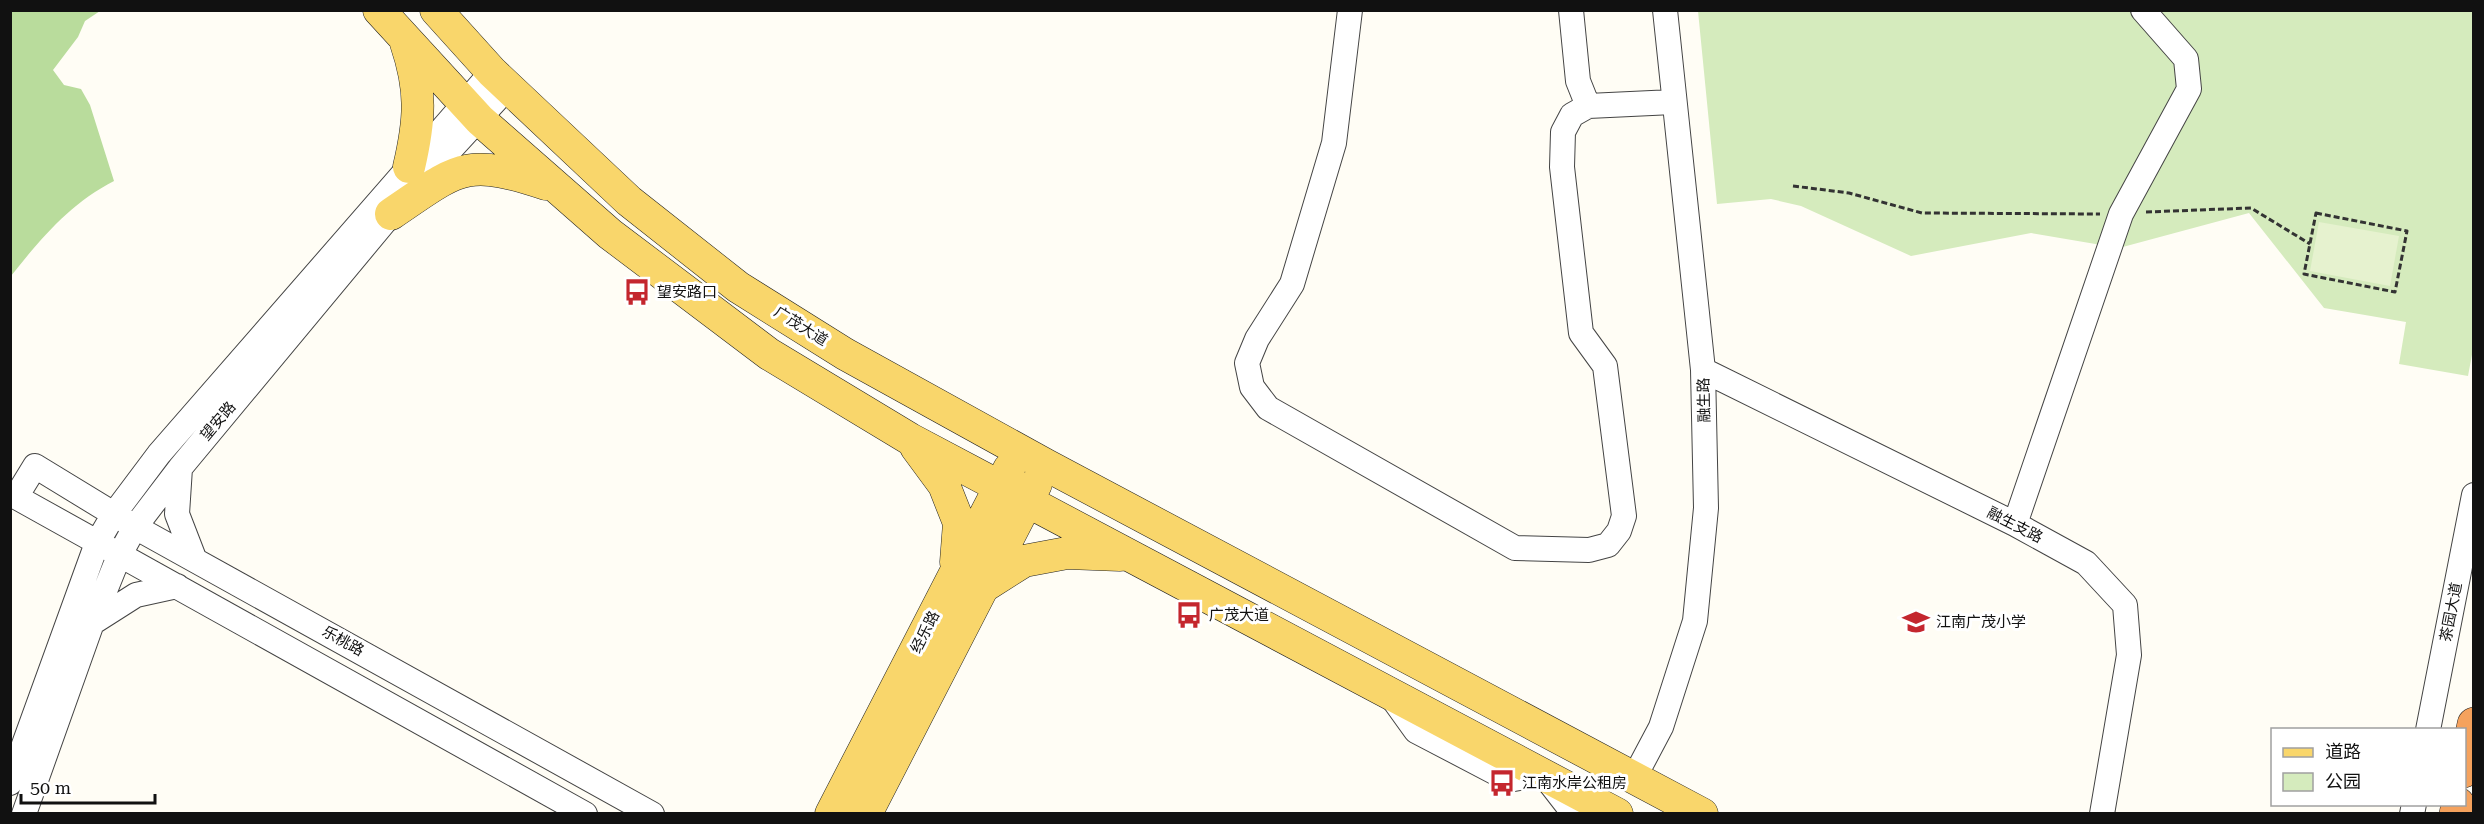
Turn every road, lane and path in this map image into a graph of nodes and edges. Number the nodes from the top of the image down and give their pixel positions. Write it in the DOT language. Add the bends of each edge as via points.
graph roads {
  1 [pos="379,10"];
  2 [pos="436,10"];
  3 [pos="1350,10"];
  4 [pos="1571,10"];
  5 [pos="1665,10"];
  6 [pos="2143,10"];
  7 [pos="405,39"];
  8 [pos="500,80"];
  9 [pos="1672,102"];
  10 [pos="1588,106"];
  11 [pos="472,112"];
  12 [pos="409,167"];
  13 [pos="1793,186"];
  14 [pos="558,188"];
  15 [pos="391,214"];
  16 [pos="2121,214"];
  17 [pos="2310,244"];
  18 [pos="1703,370"];
  19 [pos="910,439"];
  20 [pos="1019,450"];
  21 [pos="1046,465"];
  22 [pos="180,468"];
  23 [pos="1000,487"];
  24 [pos="2474,495"];
  25 [pos="1027,502"];
  26 [pos="114,514"];
  27 [pos="2015,524"];
  28 [pos="135,527"];
  29 [pos="98,543"];
  30 [pos="119,556"];
  31 [pos="1129,556"];
  32 [pos="194,558"];
  33 [pos="955,575"];
  34 [pos="177,586"];
  35 [pos="1275,587"];
  36 [pos="983,588"];
  37 [pos="93,623"];
  38 [pos="1257,623"];
  39 [pos="2474,724"];
  40 [pos="2428,728"];
  41 [pos="2466,762"];
  42 [pos="1543,774"];
  43 [pos="1634,778"];
  44 [pos="10,783"];
  45 [pos="24,813"];
  46 [pos="585,813"];
  47 [pos="652,813"];
  48 [pos="831,813"];
  49 [pos="866,813"];
  50 [pos="1574,813"];
  51 [pos="1617,813"];
  52 [pos="1702,813"];
  53 [pos="2102,813"];
  1 -- 7 [label="main road"];
  2 -- 8 [label="main road, 广茂大道"];
  3 -- 10 [label="street" via="1334,143 1292,284 1257,339 1247,363 1252,387 1268,408 1515,548 1589,550 1608,545 1624,516 1605,366 1581,333 1562,167 1563,132 1572,116"];
  4 -- 10 [label="street" via="1578,81"];
  5 -- 9 [label="street, 融生路"];
  6 -- 16 [label="street" via="2186,60 2189,89"];
  7 -- 11 [label="main road"];
  7 -- 12 [label="main road" via="416,72 419,124"];
  8 -- 11 [label="street, 望安路"];
  8 -- 20 [label="main road, 广茂大道" via="628,201 738,287 845,354"];
  9 -- 10 [label="street"];
  9 -- 18 [label="street, 融生路"];
  11 -- 12 [label="street, 望安路"];
  11 -- 14 [label="main road"];
  11 -- 15 [label="street, 望安路"];
  12 -- 26 [label="street, 望安路" via="159,454"];
  13 -- 16 [label="path" via="1849,193 1922,213"];
  14 -- 15 [label="main road" via="495,169 471,169 451,174"];
  14 -- 19 [label="main road" via="717,317 818,385"];
  15 -- 22 [label="street, 望安路"];
  16 -- 17 [label="path" via="2251,208"];
  16 -- 27 [label="street"];
  17 -- 17 [label="path" via="2304,274 2395,292 2407,231 2316,213"];
  18 -- 27 [label="street, 融生支路"];
  18 -- 43 [label="street, 融生路" via="1706,508 1695,621 1660,727"];
  19 -- 23 [label="main road"];
  19 -- 33 [label="main road" via="944,484 959,523"];
  20 -- 21 [label="main road, 广茂大道"];
  20 -- 23 [label="main road, 经乐路"];
  21 -- 25 [label="main road, 经乐路"];
  21 -- 35 [label="main road, 广茂大道"];
  22 -- 28 [label="street, 望安路"];
  22 -- 32 [label="street" via="177,514"];
  23 -- 25 [label="main road"];
  23 -- 33 [label="main road, 经乐路"];
  24 -- 40 [label="street, 茶园大道"];
  25 -- 31 [label="main road"];
  25 -- 36 [label="main road, 经乐路"];
  26 -- 28 [label="street, 乐桃路"];
  26 -- 29 [label="street, 望安路"];
  26 -- 29 [label="street, 乐桃路" via="35,465 16,497"];
  27 -- 53 [label="street, 融生支路" via="2086,563 2125,605 2129,655"];
  28 -- 30 [label="street, 望安路"];
  28 -- 32 [label="street, 乐桃路"];
  29 -- 30 [label="street"];
  29 -- 44 [label="street, 望安路"];
  30 -- 34 [label="street"];
  30 -- 37 [label="street, 望安路"];
  31 -- 36 [label="main road" via="1067,553 1024,561"];
  31 -- 38 [label="main road"];
  32 -- 47 [label="street, 乐桃路"];
  33 -- 48 [label="main road, 经乐路"];
  34 -- 37 [label="street" via="136,595"];
  34 -- 46 [label="street"];
  35 -- 38 [label="main road" via="1254,587 1245,598 1245,606"];
  35 -- 43 [label="main road, 广茂大道"];
  36 -- 49 [label="main road, 经乐路"];
  37 -- 45 [label="street, 望安路"];
  38 -- 42 [label="main road"];
  39 -- 41 [label="highway"];
  42 -- 50 [label="street"];
  42 -- 51 [label="main road"];
  43 -- 52 [label="main road, 广茂大道"];
}
